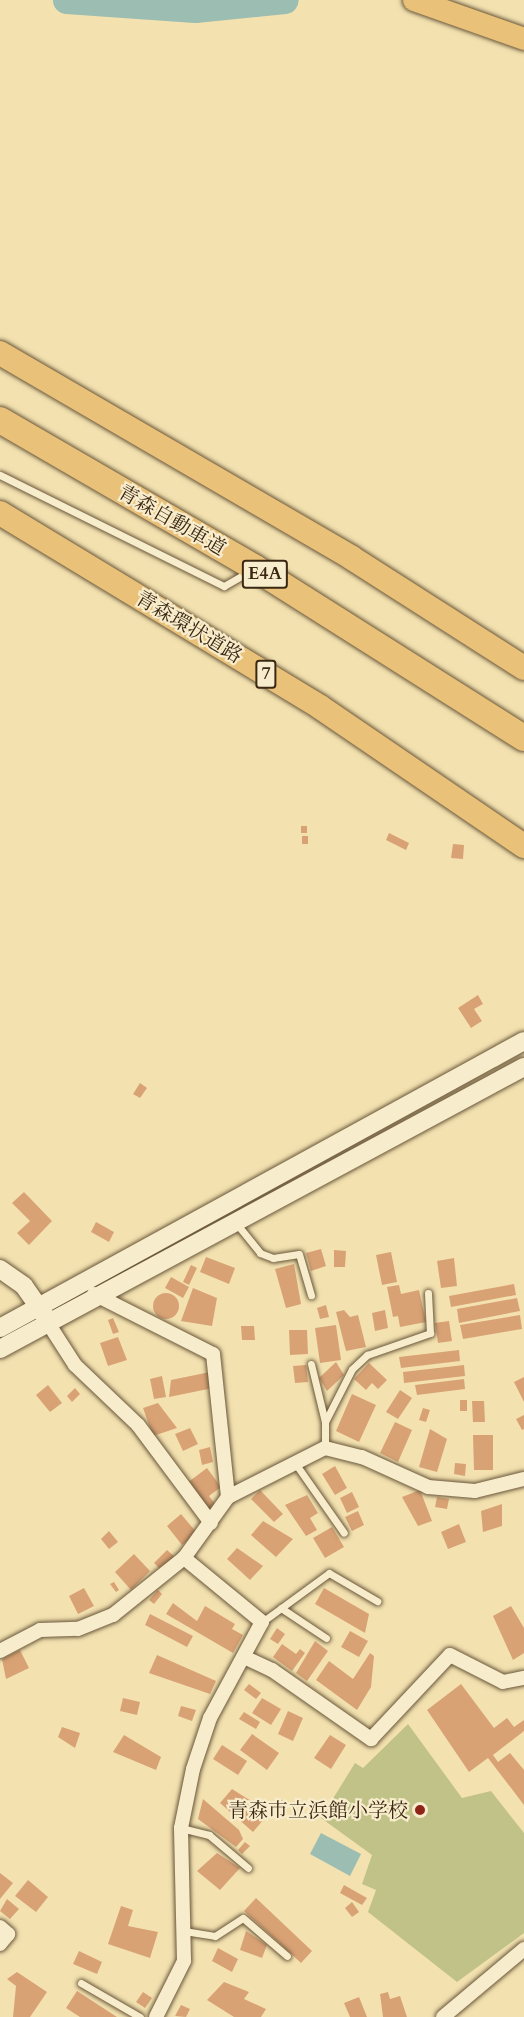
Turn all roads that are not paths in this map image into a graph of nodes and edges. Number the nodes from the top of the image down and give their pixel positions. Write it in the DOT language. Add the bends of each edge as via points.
graph roads {
  1 [pos="414,0"];
  2 [pos="524,39"];
  3 [pos="0,353"];
  4 [pos="0,420"];
  5 [pos="0,475"];
  6 [pos="0,513"];
  7 [pos="255,568"];
  8 [pos="524,668"];
  9 [pos="524,738"];
  10 [pos="524,846"];
  11 [pos="524,1041"];
  12 [pos="524,1067"];
  13 [pos="235,1220"];
  14 [pos="0,1269"];
  15 [pos="79,1284"];
  16 [pos="428,1293"];
  17 [pos="310,1295"];
  18 [pos="97,1296"];
  19 [pos="40,1306"];
  20 [pos="48,1323"];
  21 [pos="0,1328"];
  22 [pos="0,1349"];
  23 [pos="311,1364"];
  24 [pos="326,1422"];
  25 [pos="325,1448"];
  26 [pos="295,1463"];
  27 [pos="524,1479"];
  28 [pos="228,1497"];
  29 [pos="211,1523"];
  30 [pos="344,1533"];
  31 [pos="184,1558"];
  32 [pos="377,1600"];
  33 [pos="281,1608"];
  34 [pos="262,1622"];
  35 [pos="326,1638"];
  36 [pos="0,1651"];
  37 [pos="244,1657"];
  38 [pos="524,1678"];
  39 [pos="181,1828"];
  40 [pos="248,1868"];
  41 [pos="0,1927"];
  42 [pos="184,1931"];
  43 [pos="0,1944"];
  44 [pos="524,1949"];
  45 [pos="287,1956"];
  46 [pos="81,1983"];
  47 [pos="140,2017"];
  48 [pos="156,2017"];
  49 [pos="443,2017"];
  1 -- 2 [label="main road"];
  3 -- 8 [label="highway" via="352,558"];
  4 -- 7 [label="highway, 青森自動車道 / E4A"];
  5 -- 7 [label="lane" via="224,586"];
  6 -- 10 [label="highway, 青森環状道路 / 7" via="320,707"];
  7 -- 9 [label="highway, 青森自動車道 / E4A"];
  11 -- 15 [label="street"];
  12 -- 13 [label="street"];
  13 -- 17 [label="lane" via="260,1253 273,1258 299,1254"];
  13 -- 18 [label="street"];
  14 -- 19 [label="street"];
  15 -- 18 [label="street"];
  15 -- 19 [label="street"];
  16 -- 24 [label="lane" via="430,1333 367,1355 352,1369"];
  18 -- 20 [label="street"];
  18 -- 28 [label="street" via="213,1354"];
  19 -- 20 [label="street"];
  19 -- 21 [label="street"];
  20 -- 22 [label="street"];
  20 -- 29 [label="street" via="75,1365 138,1425"];
  23 -- 24 [label="lane"];
  24 -- 25 [label="lane"];
  25 -- 26 [label="street"];
  25 -- 27 [label="street" via="362,1457 428,1487 475,1491"];
  26 -- 28 [label="street"];
  26 -- 30 [label="lane"];
  28 -- 29 [label="street"];
  29 -- 31 [label="street"];
  31 -- 34 [label="street"];
  31 -- 36 [label="street" via="113,1615 78,1629 40,1630"];
  32 -- 33 [label="lane" via="329,1573"];
  33 -- 34 [label="lane"];
  33 -- 35 [label="lane"];
  34 -- 37 [label="street"];
  37 -- 38 [label="street" via="272,1670 371,1739 450,1655 503,1682"];
  37 -- 39 [label="street" via="210,1718"];
  39 -- 40 [label="lane" via="209,1835"];
  39 -- 42 [label="street"];
  41 -- 43 [label="street" via="8,1934"];
  42 -- 45 [label="lane" via="215,1936 243,1918"];
  42 -- 48 [label="street" via="184,1961"];
  44 -- 49 [label="street"];
  46 -- 47 [label="lane"];
}
